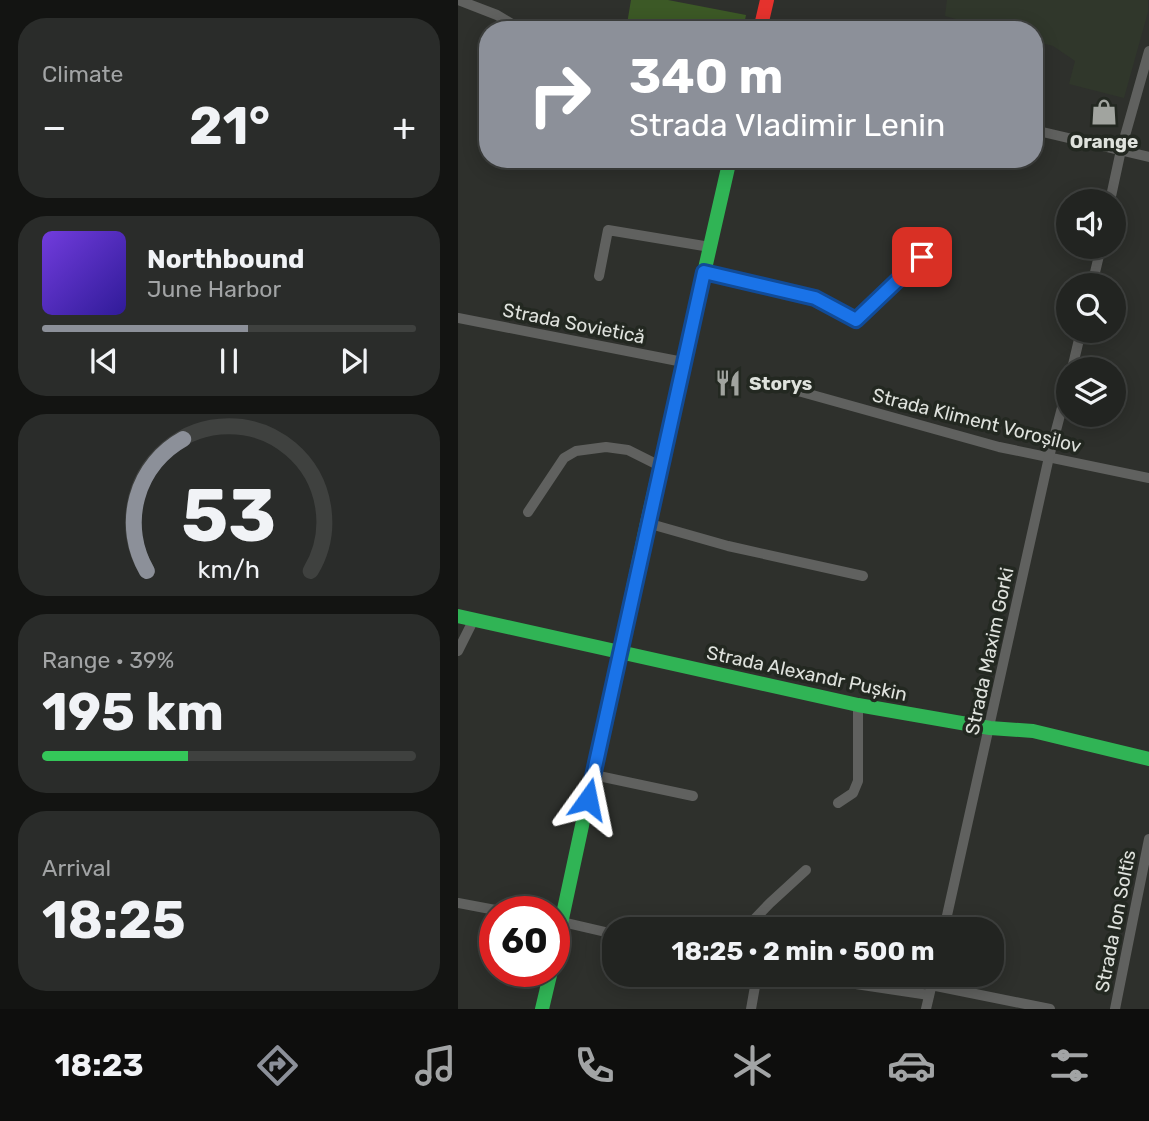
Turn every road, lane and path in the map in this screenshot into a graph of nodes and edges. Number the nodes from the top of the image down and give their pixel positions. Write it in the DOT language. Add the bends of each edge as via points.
graph roads {
  1 [pos="458,0"];
  2 [pos="767,0"];
  3 [pos="507,21"];
  4 [pos="762,21"];
  5 [pos="1149,51"];
  6 [pos="1043,132"];
  7 [pos="1121,150"];
  8 [pos="1149,157"];
  9 [pos="728,168"];
  10 [pos="1113,189"];
  11 [pos="933,245"];
  12 [pos="710,247"];
  13 [pos="704,272"];
  14 [pos="599,276"];
  15 [pos="458,318"];
  16 [pos="683,362"];
  17 [pos="798,391"];
  18 [pos="1057,427"];
  19 [pos="1049,457"];
  20 [pos="660,466"];
  21 [pos="1149,478"];
  22 [pos="528,512"];
  23 [pos="648,523"];
  24 [pos="863,576"];
  25 [pos="458,616"];
  26 [pos="474,619"];
  27 [pos="458,650"];
  28 [pos="620,652"];
  29 [pos="858,705"];
  30 [pos="990,727"];
  31 [pos="1149,759"];
  32 [pos="593,775"];
  33 [pos="693,796"];
  34 [pos="838,803"];
  35 [pos="1149,839"];
  36 [pos="806,870"];
  37 [pos="564,896"];
  38 [pos="458,903"];
  39 [pos="479,907"];
  40 [pos="757,917"];
  41 [pos="947,917"];
  42 [pos="570,924"];
  43 [pos="602,931"];
  44 [pos="547,987"];
  45 [pos="755,987"];
  46 [pos="932,987"];
  47 [pos="942,987"];
  48 [pos="542,1009"];
  49 [pos="751,1009"];
  50 [pos="926,1009"];
  51 [pos="1050,1009"];
  52 [pos="1115,1009"];
  1 -- 3 [label="street"];
  2 -- 4 [label="main road"];
  5 -- 7 [label="street"];
  6 -- 7 [label="street"];
  7 -- 8 [label="street"];
  7 -- 10 [label="street"];
  9 -- 12 [label="main road"];
  11 -- 13 [label="street" via="856,320 815,298"];
  12 -- 13 [label="main road"];
  12 -- 14 [label="street" via="607,230"];
  13 -- 16 [label="main road"];
  15 -- 16 [label="street, Strada Sovietică"];
  16 -- 20 [label="main road"];
  17 -- 19 [label="street, Strada Kliment Voroșilov"];
  18 -- 19 [label="street, Strada Maxim Gorki"];
  19 -- 21 [label="street, Strada Kliment Voroșilov"];
  19 -- 30 [label="street, Strada Maxim Gorki"];
  20 -- 22 [label="street" via="628,450 576,451 564,458"];
  20 -- 23 [label="main road"];
  23 -- 24 [label="street"];
  23 -- 28 [label="main road"];
  25 -- 26 [label="main road, Strada Alexandr Pușkin"];
  26 -- 27 [label="street"];
  26 -- 28 [label="main road, Strada Alexandr Pușkin"];
  28 -- 29 [label="main road, Strada Alexandr Pușkin"];
  28 -- 32 [label="main road"];
  29 -- 30 [label="main road, Strada Alexandr Pușkin"];
  29 -- 34 [label="street" via="858,781 853,793"];
  30 -- 31 [label="main road, Strada Alexandr Pușkin" via="1033,732"];
  30 -- 41 [label="street, Strada Maxim Gorki"];
  32 -- 33 [label="street"];
  32 -- 37 [label="main road"];
  35 -- 52 [label="street, Strada Ion Soltîs"];
  36 -- 40 [label="street"];
  38 -- 39 [label="street"];
  42 -- 43 [label="street"];
  44 -- 48 [label="main road"];
  45 -- 49 [label="street"];
  46 -- 50 [label="street"];
  47 -- 51 [label="street"];
}
